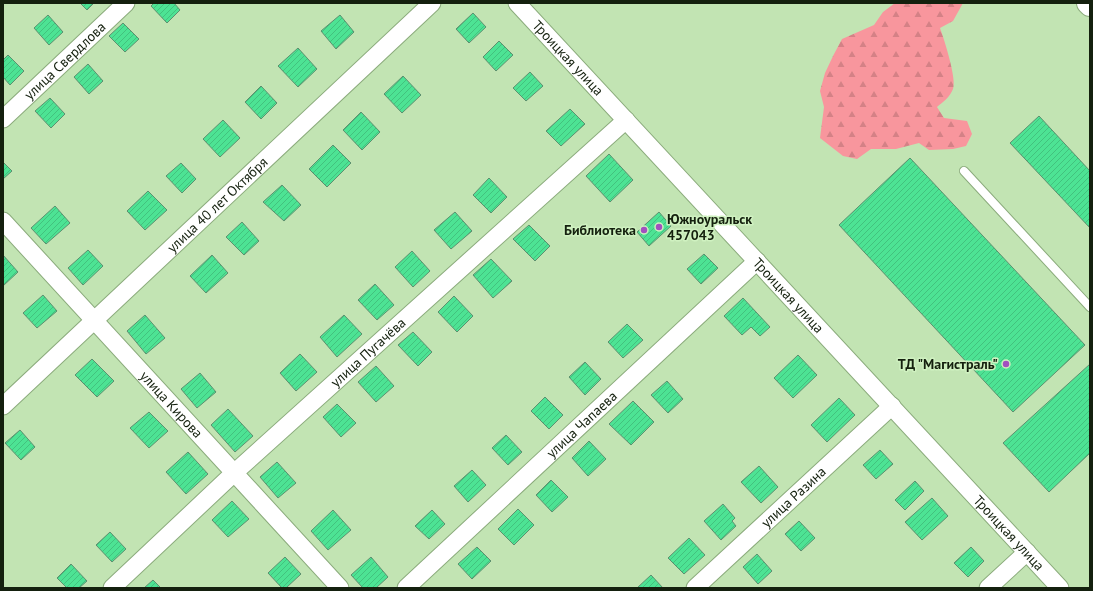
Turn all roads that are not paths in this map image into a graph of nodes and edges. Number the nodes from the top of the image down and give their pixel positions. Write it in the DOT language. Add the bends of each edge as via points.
graph roads {
  1 [pos="126,3"];
  2 [pos="432,3"];
  3 [pos="517,3"];
  4 [pos="1088,3"];
  5 [pos="1090,5"];
  6 [pos="3,118"];
  7 [pos="626,120"];
  8 [pos="964,171"];
  9 [pos="3,221"];
  10 [pos="756,261"];
  11 [pos="1090,307"];
  12 [pos="94,320"];
  13 [pos="3,406"];
  14 [pos="892,406"];
  15 [pos="234,473"];
  16 [pos="1027,552"];
  17 [pos="112,588"];
  18 [pos="340,588"];
  19 [pos="406,588"];
  20 [pos="695,588"];
  21 [pos="988,588"];
  22 [pos="1060,588"];
  1 -- 6 [label="street, улица Свердлова"];
  2 -- 12 [label="street, улица 40 лет Октября"];
  3 -- 7 [label="street, Троицкая улица"];
  4 -- 5 [label="highway"];
  7 -- 10 [label="street, Троицкая улица"];
  7 -- 15 [label="street, улица Пугачёва"];
  8 -- 11 [label="lane"];
  9 -- 12 [label="street, улица Кирова"];
  10 -- 14 [label="street, Троицкая улица"];
  10 -- 19 [label="street, улица Чапаева"];
  12 -- 13 [label="street, улица 40 лет Октября"];
  12 -- 15 [label="street, улица Кирова"];
  14 -- 16 [label="street, Троицкая улица"];
  14 -- 20 [label="street, улица Разина"];
  15 -- 17 [label="street, улица Пугачёва"];
  15 -- 18 [label="street, улица Кирова"];
  16 -- 21 [label="street"];
  16 -- 22 [label="street, Троицкая улица"];
}
